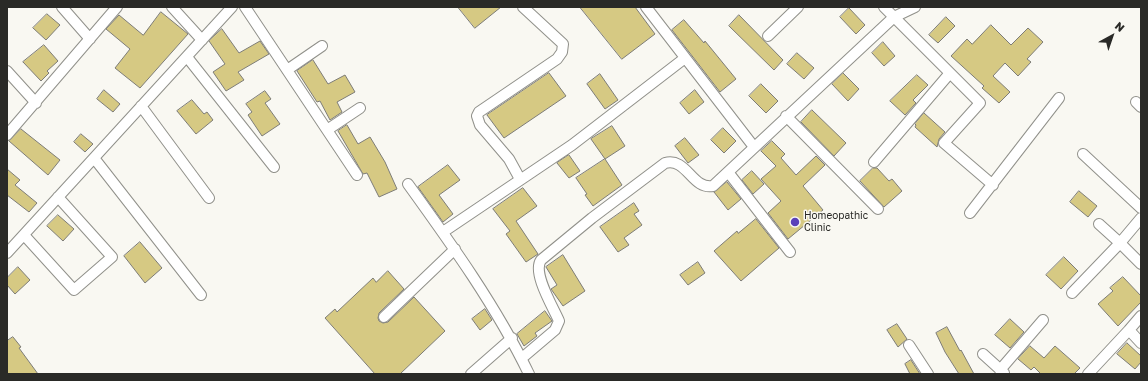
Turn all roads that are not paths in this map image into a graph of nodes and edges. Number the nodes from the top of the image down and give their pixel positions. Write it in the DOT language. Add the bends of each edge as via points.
graph roads {
  1 [pos="62,7"];
  2 [pos="117,7"];
  3 [pos="172,7"];
  4 [pos="232,7"];
  5 [pos="245,7"];
  6 [pos="522,7"];
  7 [pos="646,7"];
  8 [pos="798,7"];
  9 [pos="884,7"];
  10 [pos="915,7"];
  11 [pos="894,18"];
  12 [pos="768,36"];
  13 [pos="90,39"];
  14 [pos="202,40"];
  15 [pos="322,46"];
  16 [pos="187,57"];
  17 [pos="685,58"];
  18 [pos="287,70"];
  19 [pos="7,72"];
  20 [pos="950,73"];
  21 [pos="1059,98"];
  22 [pos="36,103"];
  23 [pos="141,106"];
  24 [pos="360,108"];
  25 [pos="786,116"];
  26 [pos="327,130"];
  27 [pos="7,135"];
  28 [pos="754,147"];
  29 [pos="1083,154"];
  30 [pos="94,158"];
  31 [pos="874,162"];
  32 [pos="274,167"];
  33 [pos="728,172"];
  34 [pos="357,175"];
  35 [pos="520,179"];
  36 [pos="408,184"];
  37 [pos="993,185"];
  38 [pos="58,197"];
  39 [pos="209,198"];
  40 [pos="1141,208"];
  41 [pos="878,209"];
  42 [pos="970,213"];
  43 [pos="1141,218"];
  44 [pos="1099,224"];
  45 [pos="443,232"];
  46 [pos="24,234"];
  47 [pos="1120,243"];
  48 [pos="455,249"];
  49 [pos="790,252"];
  50 [pos="7,253"];
  51 [pos="1141,264"];
  52 [pos="1072,293"];
  53 [pos="201,295"];
  54 [pos="1141,316"];
  55 [pos="384,317"];
  56 [pos="1043,320"];
  57 [pos="1129,330"];
  58 [pos="512,338"];
  59 [pos="1141,343"];
  60 [pos="909,345"];
  61 [pos="983,354"];
  62 [pos="522,358"];
  63 [pos="1002,372"];
  64 [pos="471,374"];
  65 [pos="529,374"];
  66 [pos="928,374"];
  67 [pos="1088,374"];
  1 -- 13 [label="street"];
  2 -- 13 [label="street"];
  3 -- 14 [label="street"];
  4 -- 14 [label="street"];
  5 -- 18 [label="street"];
  6 -- 35 [label="street" via="563,44 562,52 557,59 479,112 477,116 480,124 509,159"];
  7 -- 17 [label="street"];
  8 -- 12 [label="street"];
  9 -- 11 [label="street"];
  10 -- 11 [label="street"];
  11 -- 20 [label="street"];
  11 -- 25 [label="street"];
  13 -- 22 [label="street"];
  14 -- 16 [label="street"];
  15 -- 18 [label="street"];
  16 -- 23 [label="street"];
  16 -- 32 [label="street"];
  17 -- 28 [label="street"];
  17 -- 35 [label="street" via="572,145"];
  18 -- 26 [label="street"];
  19 -- 22 [label="street"];
  20 -- 31 [label="street"];
  20 -- 37 [label="street" via="980,103 944,143"];
  21 -- 37 [label="street"];
  22 -- 27 [label="street"];
  23 -- 30 [label="street"];
  23 -- 39 [label="street"];
  24 -- 26 [label="street"];
  25 -- 28 [label="street"];
  25 -- 41 [label="street"];
  26 -- 34 [label="street"];
  28 -- 33 [label="street"];
  29 -- 40 [label="street"];
  30 -- 38 [label="street"];
  30 -- 53 [label="street"];
  33 -- 49 [label="street"];
  33 -- 62 [label="street" via="713,186 706,187 679,164 672,161 665,163 541,260 538,269 559,321 555,330"];
  35 -- 45 [label="street"];
  36 -- 45 [label="street"];
  37 -- 42 [label="street"];
  38 -- 46 [label="street"];
  38 -- 46 [label="street" via="112,257 74,290"];
  43 -- 47 [label="street"];
  44 -- 47 [label="street"];
  45 -- 48 [label="street"];
  46 -- 50 [label="street"];
  47 -- 51 [label="street"];
  47 -- 52 [label="street"];
  48 -- 55 [label="street"];
  48 -- 58 [label="street"];
  54 -- 57 [label="street"];
  56 -- 63 [label="street"];
  57 -- 59 [label="street"];
  57 -- 67 [label="street"];
  58 -- 62 [label="street"];
  58 -- 64 [label="street"];
  60 -- 66 [label="street"];
  61 -- 63 [label="street"];
  62 -- 65 [label="street"];
}
